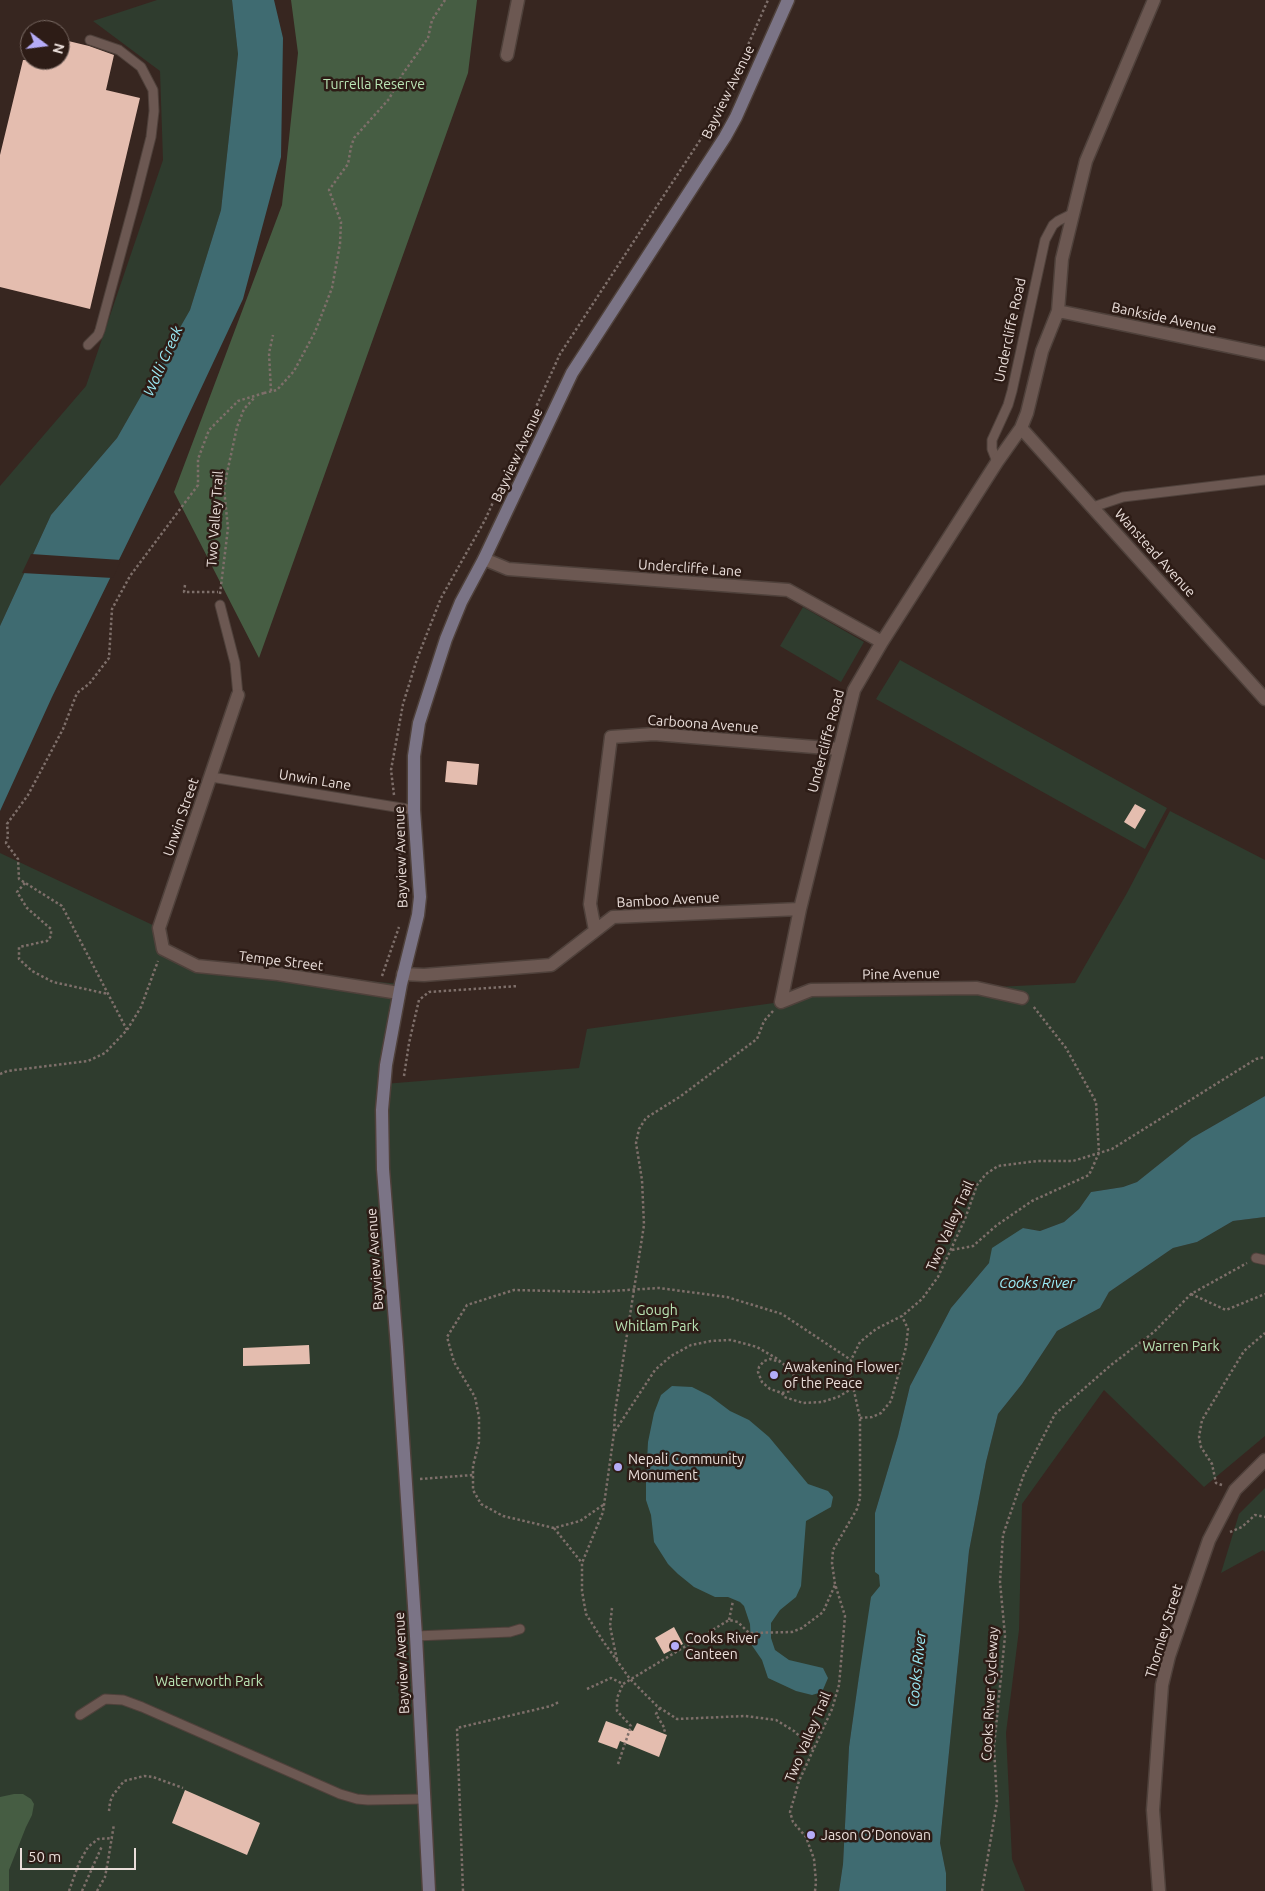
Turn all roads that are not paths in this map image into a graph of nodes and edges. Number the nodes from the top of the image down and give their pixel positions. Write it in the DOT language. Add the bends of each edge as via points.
graph roads {
  1 [pos="518,0"];
  2 [pos="788,0"];
  3 [pos="1154,0"];
  4 [pos="90,40"];
  5 [pos="507,55"];
  6 [pos="1072,214"];
  7 [pos="1058,311"];
  8 [pos="88,345"];
  9 [pos="1265,354"];
  10 [pos="1022,428"];
  11 [pos="997,462"];
  12 [pos="1265,480"];
  13 [pos="1094,507"];
  14 [pos="484,559"];
  15 [pos="220,605"];
  16 [pos="882,642"];
  17 [pos="238,695"];
  18 [pos="1265,699"];
  19 [pos="838,749"];
  20 [pos="211,777"];
  21 [pos="414,810"];
  22 [pos="800,909"];
  23 [pos="595,930"];
  24 [pos="163,949"];
  25 [pos="403,974"];
  26 [pos="399,993"];
  27 [pos="1022,998"];
  28 [pos="781,1002"];
  29 [pos="1265,1460"];
  30 [pos="520,1629"];
  31 [pos="416,1636"];
  32 [pos="80,1715"];
  33 [pos="425,1799"];
  34 [pos="429,1891"];
  35 [pos="1159,1891"];
  1 -- 5 [label="street"];
  2 -- 14 [label="main road, Bayview Avenue" via="725,137 572,374"];
  3 -- 6 [label="street, Undercliffe Road" via="1093,143"];
  4 -- 8 [label="lane" via="119,50 141,68 153,90 154,112 151,137 100,330"];
  6 -- 7 [label="street, Undercliffe Road" via="1062,259"];
  6 -- 11 [label="lane, Undercliffe Road" via="1058,220 1045,240 1010,398 992,440"];
  7 -- 9 [label="street, Bankside Avenue"];
  7 -- 10 [label="street, Undercliffe Road" via="1042,351"];
  10 -- 11 [label="street, Undercliffe Road"];
  10 -- 13 [label="street, Wanstead Avenue"];
  11 -- 16 [label="street, Undercliffe Road"];
  12 -- 13 [label="lane" via="1123,497"];
  13 -- 18 [label="street, Wanstead Avenue"];
  14 -- 16 [label="street, Undercliffe Lane" via="508,569 788,590"];
  14 -- 21 [label="main road, Bayview Avenue" via="446,639 422,714 414,756"];
  15 -- 17 [label="lane" via="235,663"];
  16 -- 19 [label="street, Undercliffe Road" via="854,690"];
  17 -- 20 [label="street, Unwin Street"];
  19 -- 22 [label="street, Undercliffe Road"];
  19 -- 23 [label="street, Carboona Avenue" via="654,734 611,737 590,904"];
  20 -- 21 [label="lane, Unwin Lane"];
  20 -- 24 [label="street, Unwin Street" via="159,928"];
  21 -- 25 [label="main road, Bayview Avenue" via="420,897"];
  22 -- 23 [label="street, Bamboo Avenue" via="613,916"];
  22 -- 28 [label="street, Undercliffe Road"];
  23 -- 25 [label="street, Bamboo Avenue" via="552,965"];
  24 -- 26 [label="street, Tempe Street" via="197,966 278,974"];
  25 -- 26 [label="main road, Bayview Avenue"];
  26 -- 31 [label="main road, Bayview Avenue" via="386,1066 382,1110 383,1169"];
  27 -- 28 [label="street, Pine Avenue" via="976,988 811,990"];
  29 -- 35 [label="street, Thornley Street" via="1235,1490 1209,1540 1169,1656 1162,1685 1153,1810"];
  30 -- 31 [label="lane"];
  31 -- 33 [label="main road, Bayview Avenue"];
  32 -- 33 [label="lane" via="105,1699 123,1700 340,1794 368,1800"];
  33 -- 34 [label="main road, Bayview Avenue"];
}
